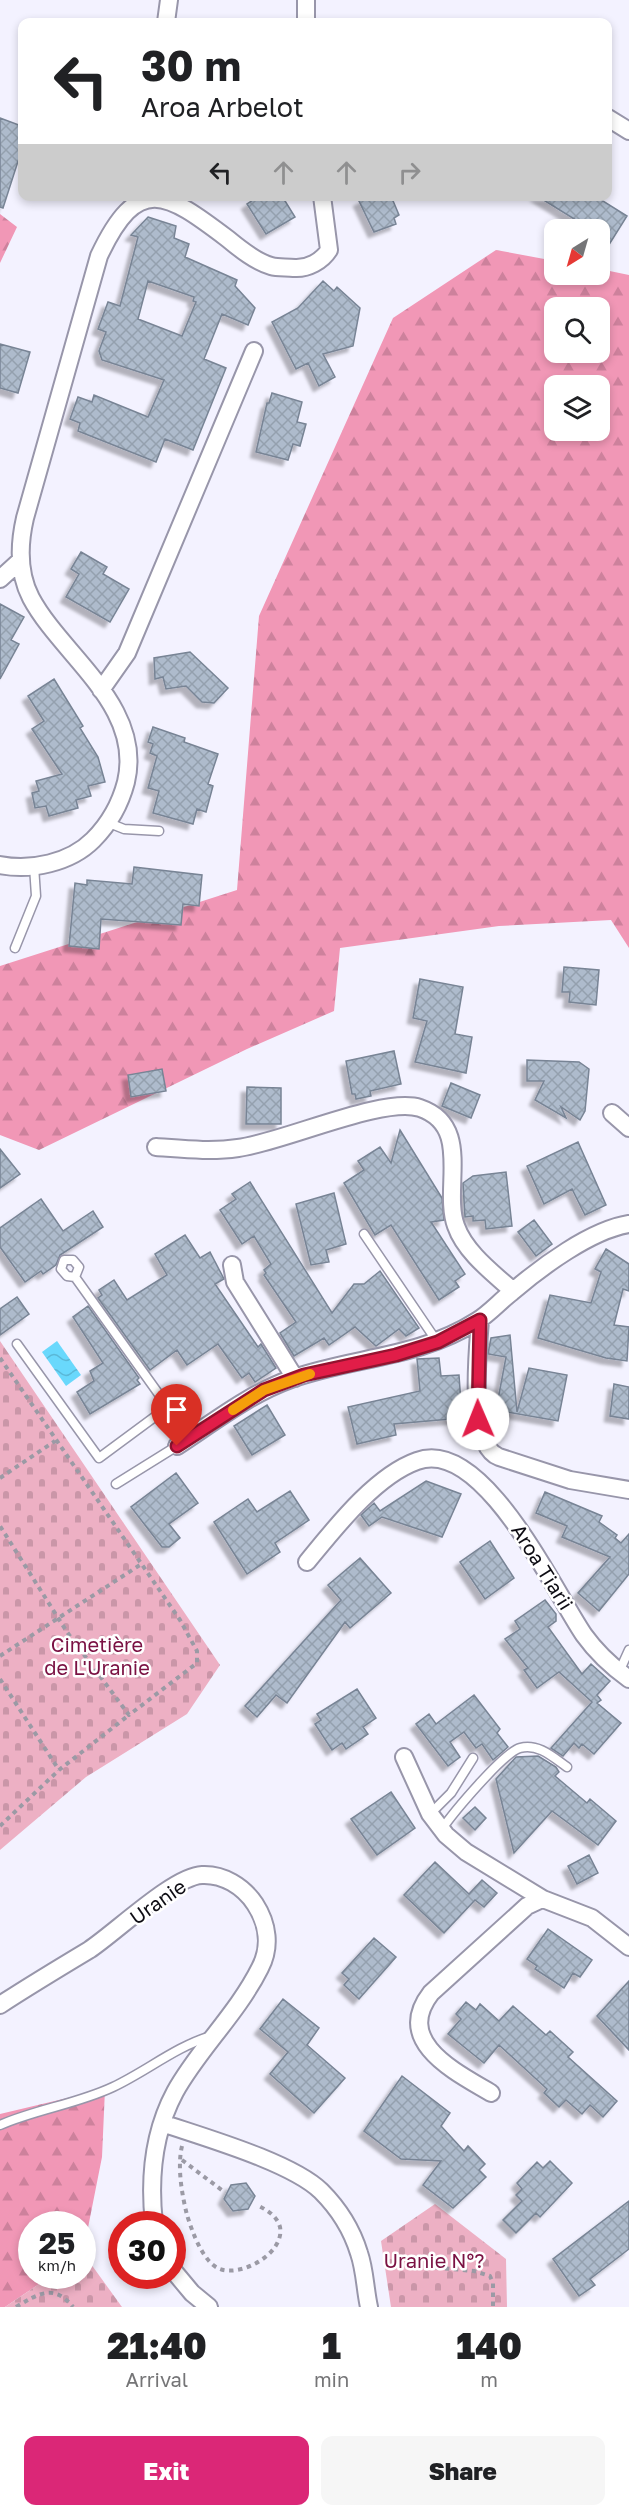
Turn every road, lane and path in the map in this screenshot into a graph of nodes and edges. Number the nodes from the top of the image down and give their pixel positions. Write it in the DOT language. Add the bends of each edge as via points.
graph roads {
  1 [pos="169,0"];
  2 [pos="306,0"];
  3 [pos="167,18"];
  4 [pos="306,18"];
  5 [pos="612,120"];
  6 [pos="629,131"];
  7 [pos="142,201"];
  8 [pos="170,201"];
  9 [pos="323,201"];
  10 [pos="254,351"];
  11 [pos="21,560"];
  12 [pos="0,579"];
  13 [pos="101,690"];
  14 [pos="109,823"];
  15 [pos="159,831"];
  16 [pos="0,865"];
  17 [pos="34,866"];
  18 [pos="15,948"];
  19 [pos="612,1113"];
  20 [pos="629,1128"];
  21 [pos="156,1147"];
  22 [pos="629,1224"];
  23 [pos="364,1234"];
  24 [pos="232,1265"];
  25 [pos="75,1277"];
  26 [pos="513,1291"];
  27 [pos="480,1320"];
  28 [pos="438,1342"];
  29 [pos="17,1344"];
  30 [pos="0,1358"];
  31 [pos="295,1378"];
  32 [pos="168,1407"];
  33 [pos="55,1441"];
  34 [pos="184,1442"];
  35 [pos="0,1478"];
  36 [pos="116,1484"];
  37 [pos="629,1490"];
  38 [pos="0,1526"];
  39 [pos="307,1562"];
  40 [pos="143,1563"];
  41 [pos="58,1616"];
  42 [pos="629,1650"];
  43 [pos="0,1656"];
  44 [pos="624,1675"];
  45 [pos="0,1679"];
  46 [pos="129,1715"];
  47 [pos="405,1757"];
  48 [pos="473,1758"];
  49 [pos="567,1767"];
  50 [pos="59,1770"];
  51 [pos="430,1814"];
  52 [pos="0,1826"];
  53 [pos="442,1829"];
  54 [pos="542,1899"];
  55 [pos="629,1947"];
  56 [pos="0,2005"];
  57 [pos="218,2033"];
  58 [pos="492,2093"];
  59 [pos="162,2123"];
  60 [pos="0,2125"];
  61 [pos="187,2132"];
  62 [pos="182,2160"];
  63 [pos="223,2191"];
  64 [pos="257,2205"];
  65 [pos="153,2211"];
  66 [pos="418,2266"];
  67 [pos="186,2286"];
  68 [pos="16,2307"];
  69 [pos="73,2307"];
  70 [pos="209,2307"];
  71 [pos="369,2307"];
  72 [pos="493,2307"];
  1 -- 3 [label="street"];
  2 -- 4 [label="street"];
  5 -- 6 [label="street"];
  7 -- 11 [label="street" via="126,210 113,225 99,256 25,518 20,538"];
  8 -- 9 [label="street" via="271,266 301,268 321,261 330,250"];
  10 -- 13 [label="street" via="127,653"];
  11 -- 12 [label="street"];
  11 -- 13 [label="street" via="30,597"];
  13 -- 14 [label="street" via="122,726 128,757 122,801"];
  14 -- 15 [label="lane" via="124,829"];
  14 -- 17 [label="street" via="77,853"];
  16 -- 17 [label="street"];
  17 -- 18 [label="lane" via="36,896"];
  19 -- 20 [label="street"];
  21 -- 26 [label="street" via="239,1148 290,1137 374,1110 420,1108 433,1115 450,1136 456,1226 483,1263"];
  22 -- 26 [label="street" via="593,1236"];
  23 -- 28 [label="lane"];
  24 -- 31 [label="street" via="235,1282"];
  25 -- 32 [label="lane"];
  26 -- 27 [label="street"];
  27 -- 28 [label="street"];
  27 -- 37 [label="street" via="478,1419 481,1438 489,1450 570,1480"];
  28 -- 31 [label="street"];
  29 -- 32 [label="lane" via="99,1458"];
  30 -- 33 [label="path"];
  31 -- 34 [label="street" via="264,1390"];
  32 -- 34 [label="lane"];
  33 -- 35 [label="path"];
  33 -- 40 [label="path"];
  34 -- 36 [label="lane"];
  38 -- 41 [label="path"];
  39 -- 44 [label="street, Aroa Tiarii" via="362,1499 402,1468 430,1458 460,1468 500,1502 583,1634 596,1652"];
  40 -- 41 [label="path"];
  40 -- 46 [label="path" via="197,1651 197,1663"];
  41 -- 43 [label="path"];
  41 -- 46 [label="path"];
  42 -- 44 [label="lane, Aroa Tiarii"];
  45 -- 50 [label="path"];
  46 -- 50 [label="path"];
  47 -- 51 [label="street"];
  48 -- 51 [label="lane" via="451,1793"];
  49 -- 53 [label="lane" via="541,1749 520,1748 459,1806"];
  50 -- 52 [label="path"];
  51 -- 53 [label="street"];
  53 -- 54 [label="street" via="491,1870"];
  54 -- 55 [label="street" via="592,1918"];
  54 -- 58 [label="street" via="527,1906 421,2006 418,2019 424,2042 453,2070"];
  56 -- 57 [label="street, Uranie" via="89,1950 171,1888 201,1875 227,1879 245,1890 266,1924 267,1947 261,1967"];
  57 -- 59 [label="street, Uranie" via="176,2091"];
  57 -- 60 [label="lane" via="176,2049 142,2072 82,2100"];
  59 -- 61 [label="street"];
  59 -- 65 [label="street, Uranie" via="151,2186"];
  61 -- 62 [label="path"];
  61 -- 71 [label="street" via="291,2171 320,2189 336,2208 360,2254"];
  62 -- 63 [label="path"];
  62 -- 64 [label="path" via="182,2194 191,2230 210,2262 219,2269 234,2271 250,2266 272,2250 280,2237 274,2216"];
  66 -- 72 [label="path" via="489,2276 493,2283"];
  67 -- 70 [label="street"];
  68 -- 69 [label="path" via="40,2292 50,2291"];
}
